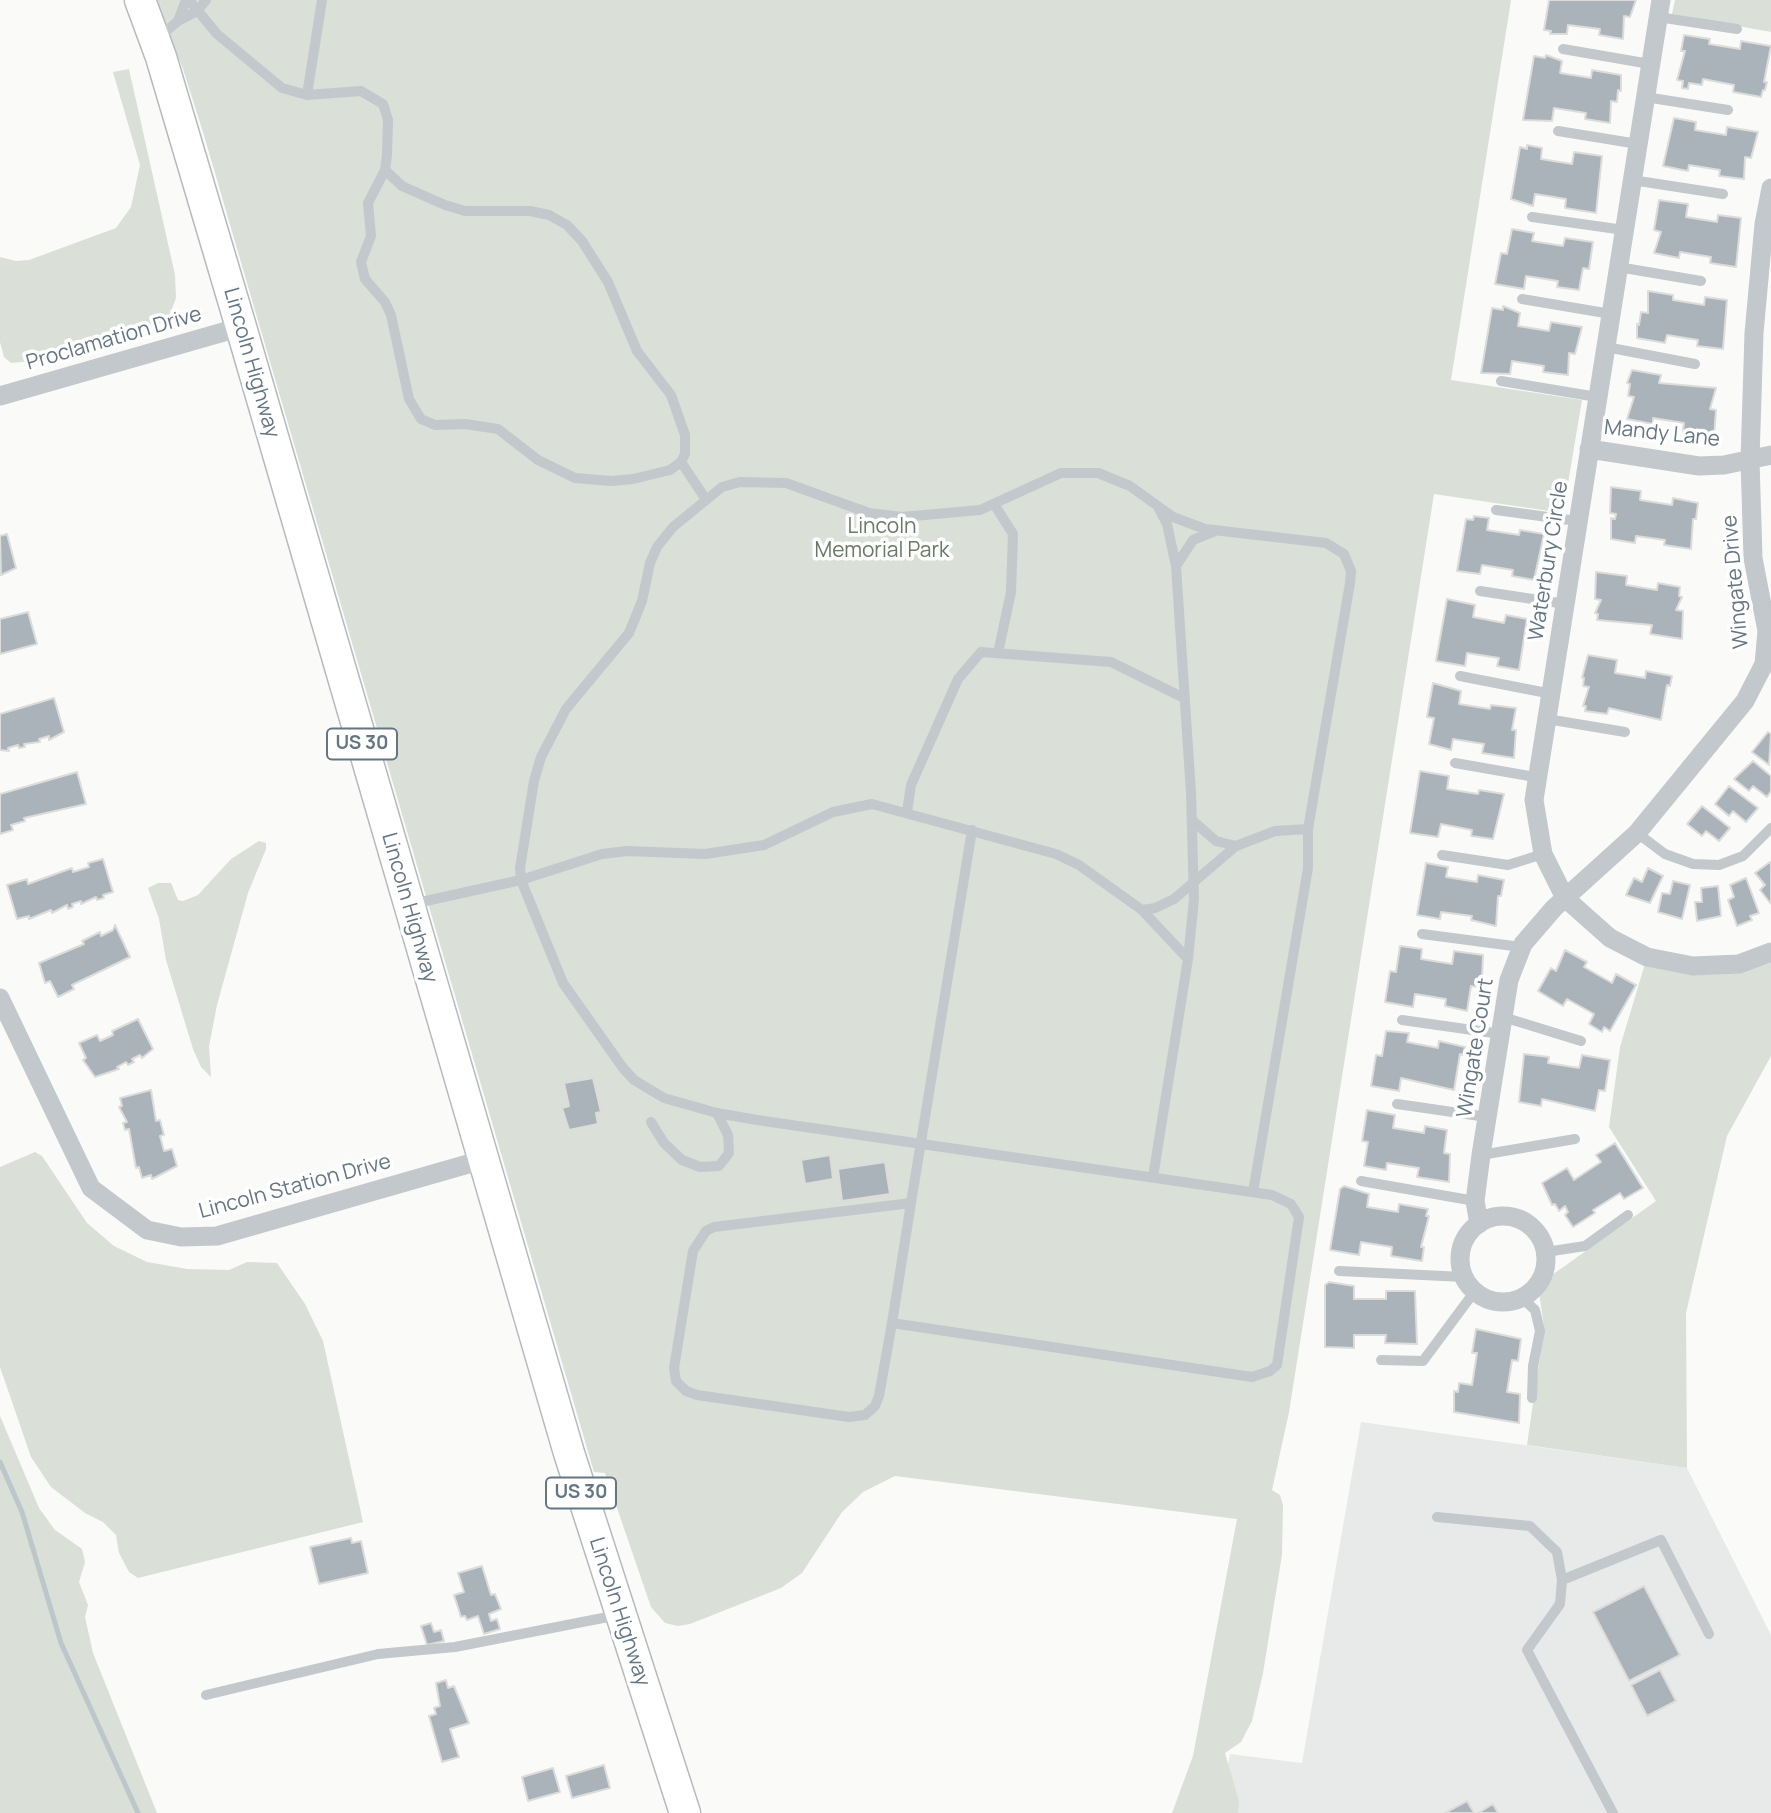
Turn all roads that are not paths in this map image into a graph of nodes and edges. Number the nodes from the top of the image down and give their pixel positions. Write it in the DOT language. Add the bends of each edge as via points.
graph roads {
  1 [pos="140,0"];
  2 [pos="188,0"];
  3 [pos="206,0"];
  4 [pos="322,0"];
  5 [pos="1659,9"];
  6 [pos="197,11"];
  7 [pos="177,21"];
  8 [pos="1737,29"];
  9 [pos="155,41"];
  10 [pos="1563,49"];
  11 [pos="1650,64"];
  12 [pos="307,95"];
  13 [pos="1645,97"];
  14 [pos="1728,110"];
  15 [pos="1558,131"];
  16 [pos="1638,144"];
  17 [pos="384,170"];
  18 [pos="1632,180"];
  19 [pos="1771,188"];
  20 [pos="1723,194"];
  21 [pos="1532,216"];
  22 [pos="1624,230"];
  23 [pos="1618,267"];
  24 [pos="1701,281"];
  25 [pos="1522,299"];
  26 [pos="1611,314"];
  27 [pos="241,327"];
  28 [pos="1606,347"];
  29 [pos="1695,364"];
  30 [pos="1502,381"];
  31 [pos="0,396"];
  32 [pos="1597,397"];
  33 [pos="1589,449"];
  34 [pos="1771,455"];
  35 [pos="1750,460"];
  36 [pos="681,463"];
  37 [pos="705,498"];
  38 [pos="994,504"];
  39 [pos="1157,506"];
  40 [pos="1496,510"];
  41 [pos="1577,522"];
  42 [pos="1216,531"];
  43 [pos="1176,566"];
  44 [pos="1480,591"];
  45 [pos="1565,604"];
  46 [pos="998,653"];
  47 [pos="1460,676"];
  48 [pos="1552,694"];
  49 [pos="1184,698"];
  50 [pos="1547,719"];
  51 [pos="1625,732"];
  52 [pos="1455,763"];
  53 [pos="1535,777"];
  54 [pos="907,812"];
  55 [pos="1192,820"];
  56 [pos="1771,828"];
  57 [pos="1308,829"];
  58 [pos="972,830"];
  59 [pos="1637,833"];
  60 [pos="1236,846"];
  61 [pos="1543,854"];
  62 [pos="1442,855"];
  63 [pos="521,880"];
  64 [pos="1194,880"];
  65 [pos="1564,898"];
  66 [pos="408,904"];
  67 [pos="1142,910"];
  68 [pos="1422,934"];
  69 [pos="1521,947"];
  70 [pos="1771,952"];
  71 [pos="1188,959"];
  72 [pos="0,998"];
  73 [pos="1402,1020"];
  74 [pos="1502,1026"];
  75 [pos="1581,1041"];
  76 [pos="1397,1104"];
  77 [pos="717,1112"];
  78 [pos="1487,1117"];
  79 [pos="651,1122"];
  80 [pos="1575,1139"];
  81 [pos="921,1143"];
  82 [pos="1481,1155"];
  83 [pos="482,1160"];
  84 [pos="1153,1177"];
  85 [pos="1361,1181"];
  86 [pos="1253,1192"];
  87 [pos="1475,1201"];
  88 [pos="911,1203"];
  89 [pos="1628,1215"];
  90 [pos="1479,1224"];
  91 [pos="1546,1252"];
  92 [pos="1339,1271"];
  93 [pos="1469,1284"];
  94 [pos="1522,1298"];
  95 [pos="892,1323"];
  96 [pos="1381,1360"];
  97 [pos="1532,1398"];
  98 [pos="1437,1517"];
  99 [pos="1562,1580"];
  100 [pos="619,1615"];
  101 [pos="1709,1633"];
  102 [pos="205,1695"];
  103 [pos="685,1813"];
  104 [pos="1613,1813"];
  1 -- 9 [label="main road, Lincoln Highway / US 30"];
  2 -- 6 [label="lane"];
  2 -- 7 [label="lane"];
  3 -- 6 [label="lane"];
  4 -- 12 [label="lane"];
  5 -- 8 [label="lane"];
  5 -- 11 [label="street, Waterbury Circle"];
  6 -- 7 [label="lane"];
  6 -- 12 [label="lane" via="266,78"];
  7 -- 9 [label="lane"];
  9 -- 27 [label="main road, Lincoln Highway / US 30"];
  10 -- 11 [label="lane"];
  11 -- 13 [label="street, Waterbury Circle"];
  12 -- 17 [label="lane" via="361,91 383,104 388,120"];
  13 -- 14 [label="lane"];
  13 -- 16 [label="street, Waterbury Circle"];
  15 -- 16 [label="lane"];
  16 -- 18 [label="street, Waterbury Circle"];
  17 -- 36 [label="lane" via="402,186 444,205 465,211 530,211 567,225 608,282 637,351 671,395 685,435"];
  17 -- 36 [label="lane" via="368,203 371,236 361,262 365,279 391,315 409,399 421,419 435,425 498,429 538,460 575,478 633,479"];
  18 -- 20 [label="lane"];
  18 -- 22 [label="street, Waterbury Circle"];
  19 -- 35 [label="street, Wingate Drive" via="1763,224 1754,333"];
  21 -- 22 [label="lane"];
  22 -- 23 [label="street, Waterbury Circle"];
  23 -- 24 [label="lane"];
  23 -- 26 [label="street, Waterbury Circle"];
  25 -- 26 [label="lane"];
  26 -- 28 [label="street, Waterbury Circle"];
  27 -- 31 [label="street, Proclamation Drive"];
  27 -- 66 [label="main road, Lincoln Highway / US 30"];
  28 -- 29 [label="lane"];
  28 -- 32 [label="street, Waterbury Circle"];
  30 -- 32 [label="lane"];
  32 -- 33 [label="street, Waterbury Circle"];
  33 -- 35 [label="street, Mandy Lane" via="1699,466"];
  33 -- 41 [label="street, Waterbury Circle"];
  34 -- 35 [label="street, Mandy Lane"];
  35 -- 59 [label="street, Wingate Drive" via="1753,558 1767,631 1765,664 1745,701"];
  36 -- 37 [label="lane"];
  37 -- 38 [label="lane" via="722,487 763,481 810,490 884,516 962,512"];
  37 -- 63 [label="lane" via="657,547 629,633 582,687 550,736 534,781"];
  38 -- 39 [label="lane" via="1043,480 1078,471 1115,478"];
  38 -- 46 [label="lane" via="1013,534 1011,592"];
  39 -- 42 [label="lane" via="1190,524"];
  39 -- 43 [label="lane" via="1167,524"];
  40 -- 41 [label="lane"];
  41 -- 45 [label="street, Waterbury Circle"];
  42 -- 43 [label="lane" via="1193,540"];
  42 -- 57 [label="lane" via="1326,543 1349,562 1350,583"];
  43 -- 49 [label="lane"];
  44 -- 45 [label="lane"];
  45 -- 48 [label="street, Waterbury Circle"];
  46 -- 49 [label="lane" via="1111,662"];
  46 -- 54 [label="lane" via="981,652 958,679 911,785"];
  47 -- 48 [label="lane"];
  48 -- 50 [label="street, Waterbury Circle"];
  49 -- 55 [label="lane"];
  50 -- 51 [label="lane"];
  50 -- 53 [label="street, Waterbury Circle"];
  52 -- 53 [label="lane"];
  53 -- 61 [label="street, Waterbury Circle"];
  54 -- 58 [label="lane"];
  54 -- 63 [label="lane" via="872,804 854,806 764,845 705,855 603,854"];
  55 -- 60 [label="lane" via="1216,841"];
  55 -- 64 [label="lane"];
  56 -- 59 [label="lane" via="1743,856 1719,865 1693,864 1665,855"];
  57 -- 60 [label="lane" via="1275,831"];
  57 -- 86 [label="lane" via="1308,868"];
  58 -- 67 [label="lane" via="1079,864"];
  58 -- 81 [label="lane"];
  59 -- 65 [label="street, Wingate Drive"];
  60 -- 64 [label="lane"];
  61 -- 62 [label="lane" via="1508,865"];
  61 -- 65 [label="street, Waterbury Circle"];
  63 -- 66 [label="lane"];
  63 -- 77 [label="lane" via="563,983 623,1068 664,1098"];
  64 -- 67 [label="lane" via="1174,899"];
  64 -- 71 [label="lane"];
  65 -- 69 [label="street, Wingate Court"];
  65 -- 70 [label="street, Waterbury Circle" via="1609,937 1647,957 1693,966 1739,964"];
  66 -- 83 [label="main road, Lincoln Highway / US 30"];
  67 -- 71 [label="lane"];
  68 -- 69 [label="lane"];
  69 -- 74 [label="street, Wingate Court" via="1509,979"];
  71 -- 84 [label="lane"];
  72 -- 83 [label="street, Lincoln Station Drive" via="91,1188 147,1230 181,1237 217,1236"];
  73 -- 74 [label="lane"];
  74 -- 75 [label="lane"];
  74 -- 78 [label="street, Wingate Court"];
  76 -- 78 [label="lane"];
  77 -- 79 [label="lane" via="728,1135 729,1153 719,1166 700,1167 682,1160"];
  77 -- 81 [label="lane"];
  78 -- 82 [label="street, Wingate Court"];
  80 -- 82 [label="lane"];
  81 -- 84 [label="lane"];
  81 -- 88 [label="lane"];
  82 -- 87 [label="street, Wingate Court"];
  83 -- 100 [label="main road, Lincoln Highway / US 30"];
  84 -- 86 [label="lane"];
  85 -- 87 [label="lane"];
  86 -- 95 [label="lane" via="1291,1204 1300,1226 1279,1355 1270,1371 1240,1377"];
  87 -- 90 [label="street, Wingate Court"];
  88 -- 95 [label="lane"];
  88 -- 95 [label="lane" via="706,1231 692,1251 674,1375 681,1387 697,1395 857,1418 871,1412 879,1396"];
  89 -- 91 [label="lane" via="1585,1246"];
  90 -- 91 [label="street" via="1502,1216 1514,1218 1535,1230"];
  90 -- 93 [label="street" via="1464,1242 1461,1254"];
  91 -- 94 [label="street" via="1538,1285"];
  92 -- 93 [label="lane"];
  93 -- 94 [label="street" via="1497,1302"];
  93 -- 96 [label="lane" via="1423,1361"];
  94 -- 97 [label="lane" via="1535,1310 1540,1331"];
  98 -- 99 [label="lane" via="1531,1526 1557,1552"];
  99 -- 101 [label="lane" via="1661,1540"];
  99 -- 104 [label="lane" via="1560,1604 1527,1650"];
  100 -- 102 [label="lane" via="455,1647 378,1654"];
  100 -- 103 [label="main road, Lincoln Highway / US 30"];
}
